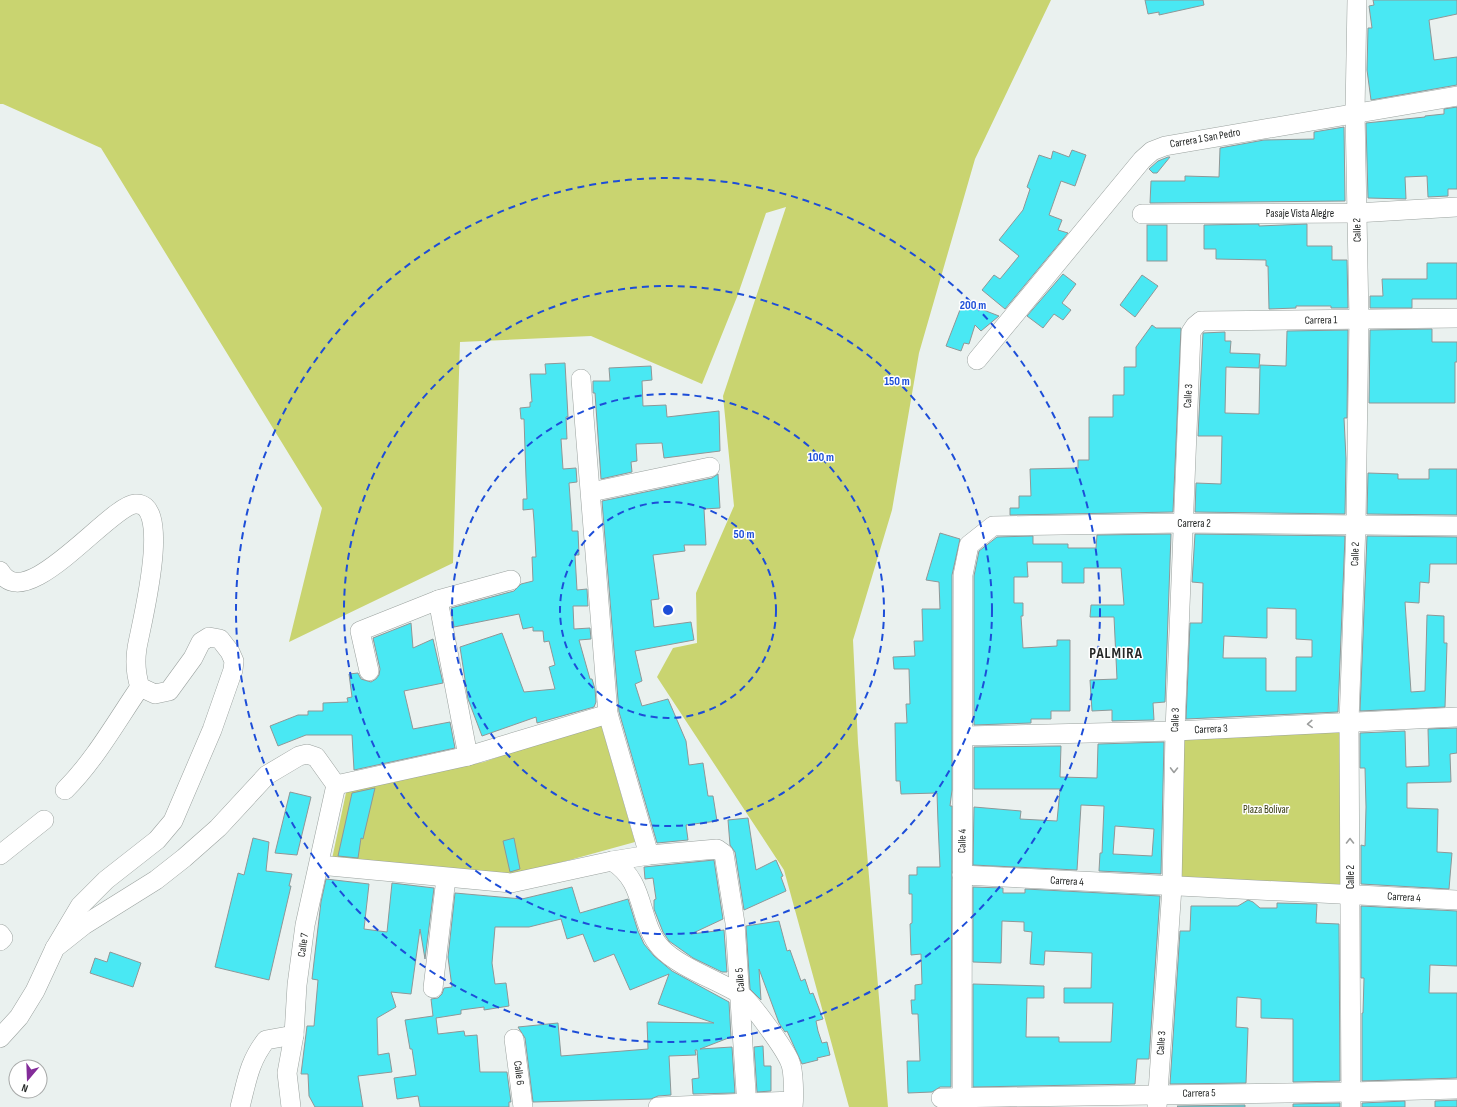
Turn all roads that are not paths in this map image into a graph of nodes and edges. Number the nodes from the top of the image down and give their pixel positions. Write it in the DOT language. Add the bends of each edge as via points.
graph roads {
  1 [pos="1357,0"];
  2 [pos="1457,96"];
  3 [pos="1355,112"];
  4 [pos="1457,207"];
  5 [pos="1356,213"];
  6 [pos="1142,214"];
  7 [pos="1457,318"];
  8 [pos="1359,319"];
  9 [pos="1191,332"];
  10 [pos="978,360"];
  11 [pos="582,379"];
  12 [pos="710,466"];
  13 [pos="591,492"];
  14 [pos="1182,523"];
  15 [pos="1356,524"];
  16 [pos="1457,526"];
  17 [pos="0,571"];
  18 [pos="963,575"];
  19 [pos="511,580"];
  20 [pos="438,600"];
  21 [pos="370,671"];
  22 [pos="140,687"];
  23 [pos="608,714"];
  24 [pos="1457,717"];
  25 [pos="1349,722"];
  26 [pos="1175,731"];
  27 [pos="964,736"];
  28 [pos="468,756"];
  29 [pos="336,785"];
  30 [pos="65,790"];
  31 [pos="44,820"];
  32 [pos="0,855"];
  33 [pos="650,855"];
  34 [pos="612,861"];
  35 [pos="319,865"];
  36 [pos="962,875"];
  37 [pos="446,878"];
  38 [pos="1172,887"];
  39 [pos="1350,894"];
  40 [pos="1457,900"];
  41 [pos="55,948"];
  42 [pos="432,988"];
  43 [pos="741,995"];
  44 [pos="294,1035"];
  45 [pos="0,1038"];
  46 [pos="514,1038"];
  47 [pos="1457,1089"];
  48 [pos="941,1098"];
  49 [pos="1157,1100"];
  50 [pos="1351,1100"];
  51 [pos="962,1102"];
  52 [pos="747,1104"];
  53 [pos="793,1104"];
  54 [pos="240,1107"];
  55 [pos="291,1107"];
  56 [pos="523,1107"];
  57 [pos="658,1107"];
  1 -- 3 [label="street, Calle 2"];
  2 -- 3 [label="street, Carrera 1 San Pedro"];
  3 -- 5 [label="street, Calle 2"];
  3 -- 10 [label="street, Carrera 1 San Pedro" via="1165,146 1152,151"];
  4 -- 5 [label="street, Pasaje Vista Alegre"];
  5 -- 6 [label="street, Pasaje Vista Alegre"];
  5 -- 8 [label="street, Calle 2"];
  7 -- 8 [label="street, Carrera 1"];
  8 -- 9 [label="street, Carrera 1" via="1201,321"];
  8 -- 15 [label="street, Calle 2"];
  9 -- 14 [label="street, Calle 3"];
  11 -- 13 [label="street"];
  12 -- 13 [label="street"];
  13 -- 23 [label="street"];
  14 -- 15 [label="street, Carrera 2"];
  14 -- 18 [label="street, Carrera 2" via="993,526 969,544"];
  14 -- 26 [label="street, Calle 3"];
  15 -- 16 [label="street, Carrera 2"];
  15 -- 25 [label="street, Calle 2"];
  17 -- 22 [label="street" via="14,582 26,582 41,575 117,515 134,504 141,505 153,522 154,533 151,573 137,650 136,676"];
  18 -- 27 [label="street, Calle 4"];
  19 -- 20 [label="street"];
  20 -- 21 [label="street" via="360,631"];
  20 -- 28 [label="street"];
  22 -- 30 [label="street" via="96,755 81,775"];
  22 -- 41 [label="street" via="155,694 169,691 193,658 201,642 209,637 220,639 234,661 227,691 173,821 156,840 106,880 80,906"];
  23 -- 28 [label="street"];
  23 -- 33 [label="street"];
  24 -- 25 [label="street, Carrera 3"];
  25 -- 26 [label="street, Carrera 3, one-way"];
  39 -- 25 [label="street, Calle 2, one-way"];
  26 -- 27 [label="street, Carrera 3"];
  26 -- 38 [label="street, Calle 3, one-way"];
  27 -- 36 [label="street, Calle 4"];
  28 -- 29 [label="street"];
  29 -- 35 [label="street, Calle 7"];
  29 -- 41 [label="street" via="316,758 307,754 284,764 267,775 218,828 184,858 156,880 84,925"];
  31 -- 32 [label="street"];
  33 -- 34 [label="street"];
  33 -- 43 [label="street, Calle 5" via="717,849 724,854 735,923"];
  34 -- 37 [label="street" via="511,883"];
  34 -- 43 [label="street" via="624,868 632,879 653,937 662,948 673,957"];
  35 -- 37 [label="street"];
  35 -- 44 [label="street, Calle 7" via="305,925"];
  36 -- 38 [label="street, Carrera 4"];
  36 -- 51 [label="street, Calle 4"];
  37 -- 42 [label="street"];
  38 -- 39 [label="street, Carrera 4"];
  38 -- 49 [label="street, Calle 3"];
  39 -- 40 [label="street, Carrera 4"];
  39 -- 50 [label="street, Calle 2"];
  41 -- 45 [label="street" via="35,991 19,1017"];
  43 -- 52 [label="street, Calle 5"];
  43 -- 53 [label="street" via="755,1009 790,1062"];
  44 -- 54 [label="street" via="266,1040 251,1064"];
  44 -- 55 [label="street, Calle 7" via="287,1073"];
  46 -- 56 [label="street, Calle 6"];
  47 -- 50 [label="street, Carrera 5"];
  48 -- 51 [label="street, Carrera 5"];
  49 -- 50 [label="street, Carrera 5"];
  49 -- 51 [label="street, Carrera 5"];
  52 -- 53 [label="street"];
  52 -- 57 [label="street"];
}
